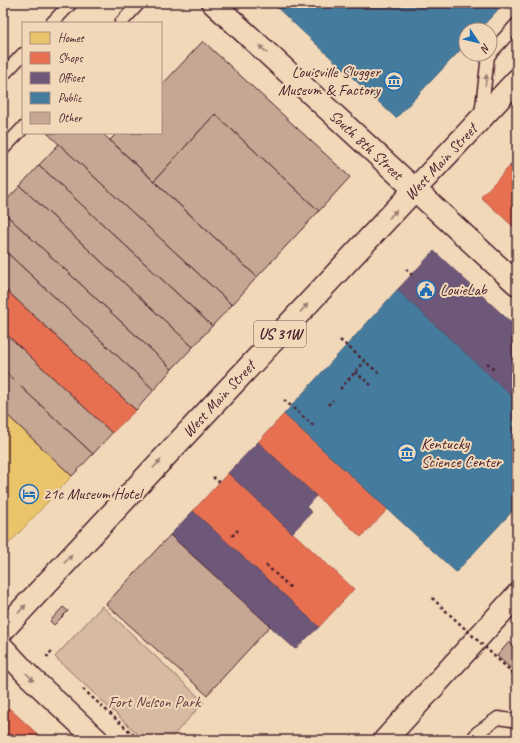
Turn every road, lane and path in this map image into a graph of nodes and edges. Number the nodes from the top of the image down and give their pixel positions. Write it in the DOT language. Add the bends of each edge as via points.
graph roads {
  1 [pos="71,3"];
  2 [pos="139,3"];
  3 [pos="213,3"];
  4 [pos="53,22"];
  5 [pos="122,22"];
  6 [pos="517,24"];
  7 [pos="22,55"];
  8 [pos="3,75"];
  9 [pos="517,80"];
  10 [pos="481,118"];
  11 [pos="22,129"];
  12 [pos="3,150"];
  13 [pos="414,190"];
  14 [pos="406,269"];
  15 [pos="412,275"];
  16 [pos="517,284"];
  17 [pos="340,340"];
  18 [pos="365,361"];
  19 [pos="486,364"];
  20 [pos="495,371"];
  21 [pos="355,372"];
  22 [pos="381,375"];
  23 [pos="371,386"];
  24 [pos="340,389"];
  25 [pos="284,400"];
  26 [pos="333,400"];
  27 [pos="328,405"];
  28 [pos="315,427"];
  29 [pos="436,459"];
  30 [pos="443,465"];
  31 [pos="213,477"];
  32 [pos="219,482"];
  33 [pos="238,530"];
  34 [pos="232,536"];
  35 [pos="266,565"];
  36 [pos="292,590"];
  37 [pos="517,595"];
  38 [pos="432,598"];
  39 [pos="3,630"];
  40 [pos="3,648"];
  41 [pos="53,650"];
  42 [pos="53,661"];
  43 [pos="515,675"];
  44 [pos="82,687"];
  45 [pos="517,721"];
  46 [pos="97,740"];
  47 [pos="139,740"];
  48 [pos="385,740"];
  49 [pos="472,740"];
  1 -- 4 [label="lane"];
  2 -- 5 [label="lane"];
  13 -- 3 [label="main road, South 8th Street, one-way"];
  10 -- 6 [label="lane, one-way" via="488,56"];
  7 -- 8 [label="lane"];
  9 -- 10 [label="main road, West Main Street / US 31W"];
  10 -- 13 [label="main road, West Main Street / US 31W"];
  11 -- 12 [label="lane"];
  13 -- 16 [label="main road, South 8th Street"];
  39 -- 13 [label="main road, West Main Street / US 31W, one-way"];
  14 -- 15 [label="path"];
  17 -- 18 [label="path"];
  18 -- 21 [label="path"];
  18 -- 22 [label="path"];
  19 -- 20 [label="path"];
  21 -- 23 [label="path"];
  21 -- 24 [label="path"];
  25 -- 28 [label="path"];
  26 -- 27 [label="path"];
  29 -- 30 [label="path"];
  31 -- 32 [label="path"];
  33 -- 34 [label="path"];
  35 -- 36 [label="path"];
  37 -- 48 [label="main road"];
  38 -- 43 [label="path, bridge"];
  40 -- 46 [label="main road, one-way"];
  41 -- 42 [label="path" via="47,656"];
  44 -- 47 [label="path"];
  45 -- 49 [label="lane" via="498,718 477,733"];
}
